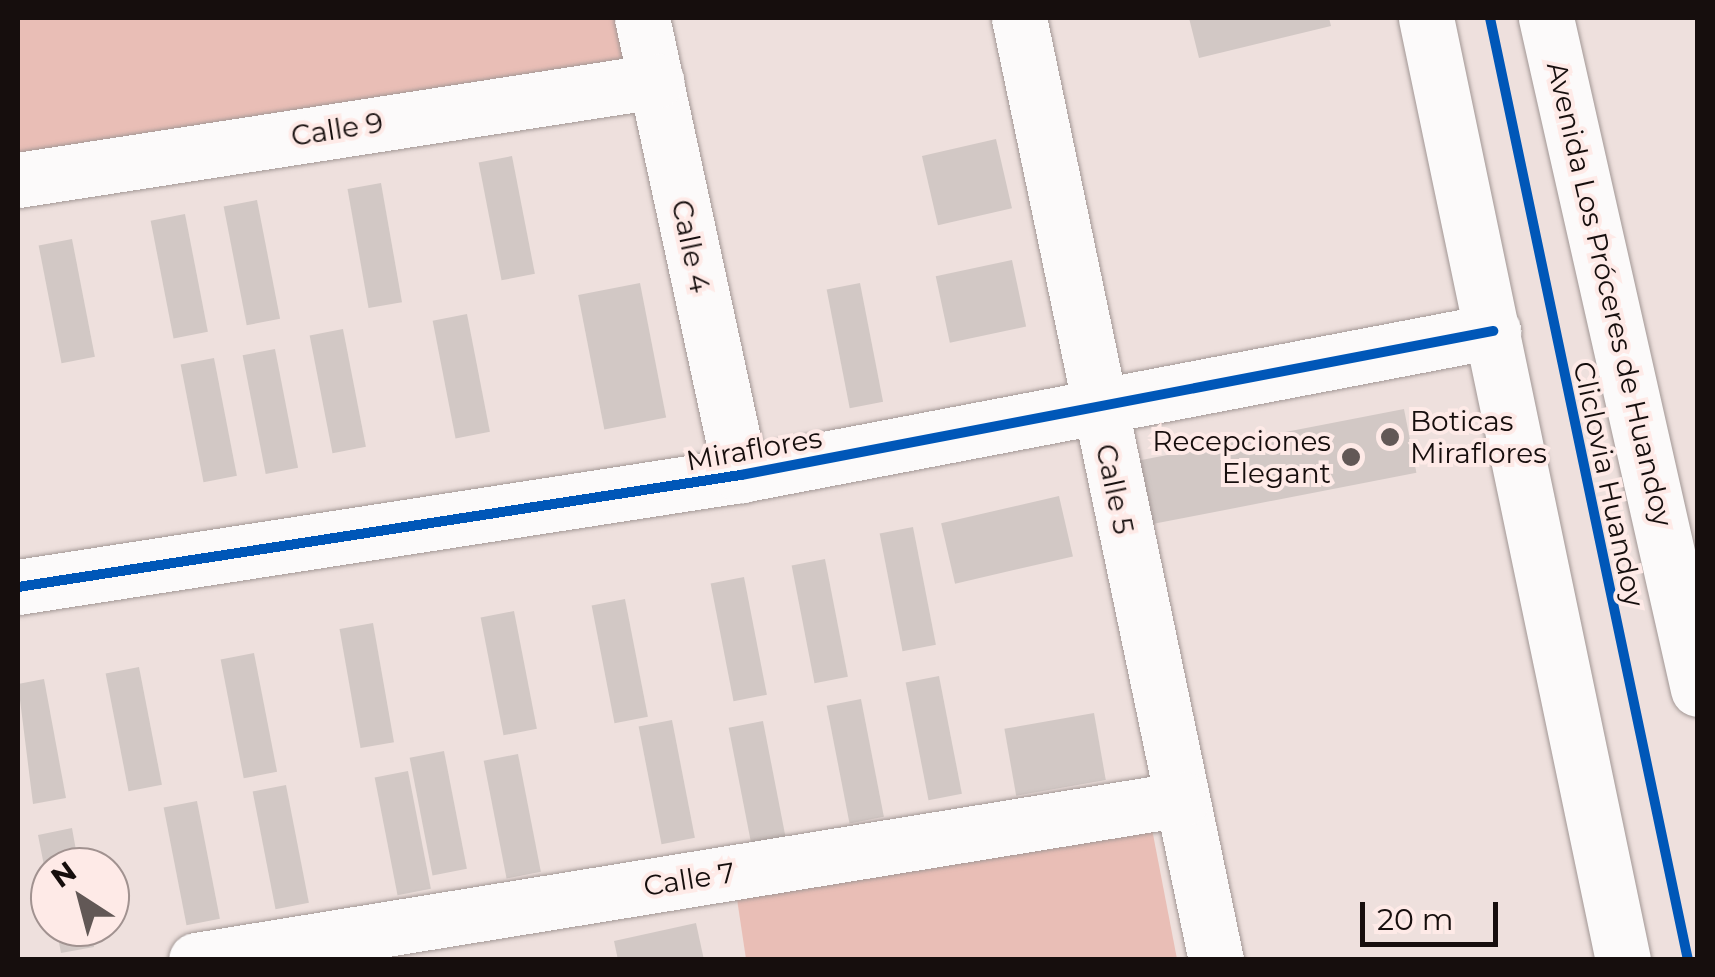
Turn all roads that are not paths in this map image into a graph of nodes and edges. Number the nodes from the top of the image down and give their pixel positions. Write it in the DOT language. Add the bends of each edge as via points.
graph roads {
  1 [pos="642,18"];
  2 [pos="1019,18"];
  3 [pos="1426,18"];
  4 [pos="1546,18"];
  5 [pos="656,81"];
  6 [pos="18,180"];
  7 [pos="1494,330"];
  8 [pos="1098,410"];
  9 [pos="740,476"];
  10 [pos="1686,568"];
  11 [pos="18,588"];
  12 [pos="1698,689"];
  13 [pos="1182,799"];
  14 [pos="196,960"];
  15 [pos="1216,960"];
  16 [pos="1623,960"];
  1 -- 5 [label="street, Calle 4"];
  2 -- 8 [label="street, Calle 5"];
  3 -- 7 [label="street"];
  4 -- 10 [label="street, Avenida Los Próceres de Huandoy"];
  5 -- 6 [label="street, Calle 9"];
  5 -- 9 [label="street, Calle 4"];
  7 -- 8 [label="street, Miraflores"];
  7 -- 16 [label="street"];
  8 -- 9 [label="street, Miraflores"];
  8 -- 13 [label="street, Calle 5"];
  9 -- 11 [label="street, Miraflores"];
  10 -- 12 [label="street, Avenida Los Próceres de Huandoy"];
  13 -- 14 [label="street, Calle 7"];
  13 -- 15 [label="street, Calle 5"];
}
